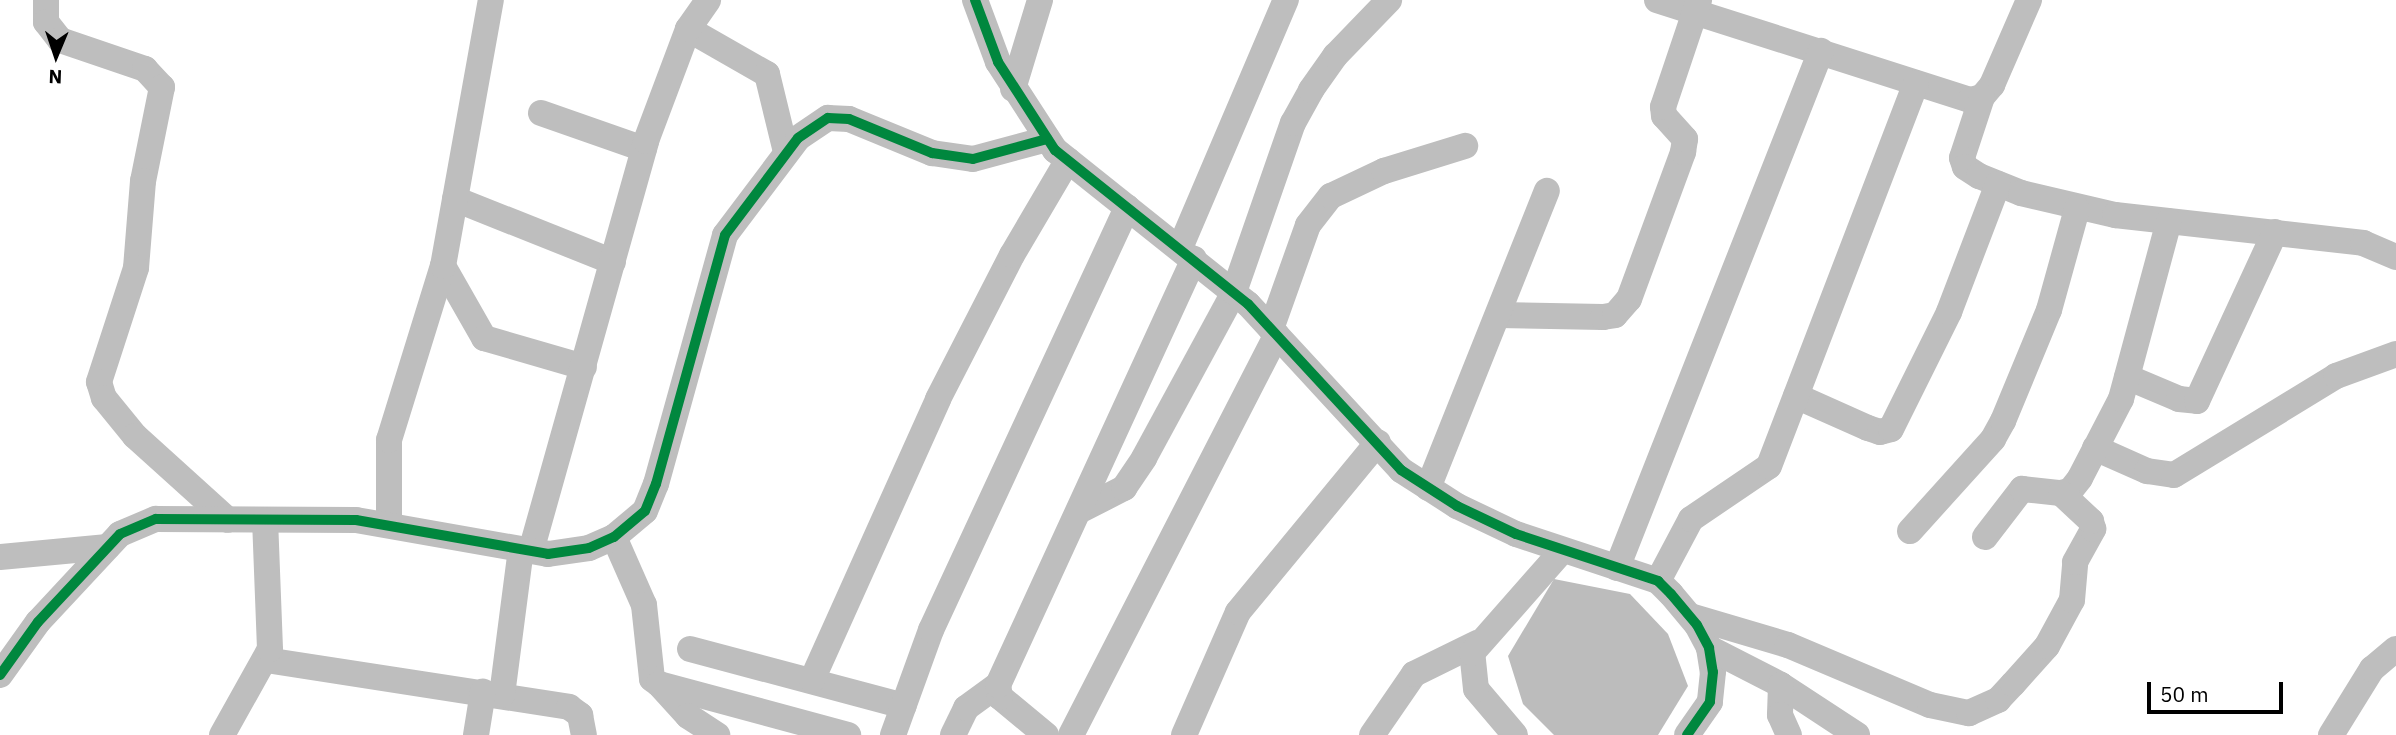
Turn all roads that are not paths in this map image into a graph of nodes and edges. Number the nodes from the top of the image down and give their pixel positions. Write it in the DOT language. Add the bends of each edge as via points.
graph roads {
  1 [pos="46,0"];
  2 [pos="491,0"];
  3 [pos="708,0"];
  4 [pos="975,0"];
  5 [pos="1040,0"];
  6 [pos="1286,0"];
  7 [pos="1389,0"];
  8 [pos="1657,0"];
  9 [pos="2029,0"];
  10 [pos="1697,6"];
  11 [pos="688,29"];
  12 [pos="1821,51"];
  13 [pos="1916,83"];
  14 [pos="1013,89"];
  15 [pos="1982,97"];
  16 [pos="541,113"];
  17 [pos="1047,139"];
  18 [pos="1465,146"];
  19 [pos="644,149"];
  20 [pos="786,152"];
  21 [pos="1068,159"];
  22 [pos="1998,184"];
  23 [pos="1547,191"];
  24 [pos="455,199"];
  25 [pos="1128,207"];
  26 [pos="2077,209"];
  27 [pos="2169,221"];
  28 [pos="2275,232"];
  29 [pos="1187,253"];
  30 [pos="2396,257"];
  31 [pos="613,262"];
  32 [pos="443,266"];
  33 [pos="1234,292"];
  34 [pos="1498,315"];
  35 [pos="1274,332"];
  36 [pos="2396,354"];
  37 [pos="584,367"];
  38 [pos="2126,377"];
  39 [pos="1796,396"];
  40 [pos="1378,442"];
  41 [pos="2095,448"];
  42 [pos="1427,488"];
  43 [pos="2061,494"];
  44 [pos="1079,511"];
  45 [pos="228,520"];
  46 [pos="265,520"];
  47 [pos="389,524"];
  48 [pos="1910,531"];
  49 [pos="614,537"];
  50 [pos="1985,537"];
  51 [pos="108,547"];
  52 [pos="526,550"];
  53 [pos="1562,551"];
  54 [pos="0,557"];
  55 [pos="1617,568"];
  56 [pos="1658,581"];
  57 [pos="1690,616"];
  58 [pos="1477,643"];
  59 [pos="1709,648"];
  60 [pos="690,649"];
  61 [pos="2396,649"];
  62 [pos="266,660"];
  63 [pos="0,675"];
  64 [pos="812,680"];
  65 [pos="659,684"];
  66 [pos="998,685"];
  67 [pos="1781,685"];
  68 [pos="493,694"];
  69 [pos="904,706"];
  70 [pos="710,733"];
  71 [pos="222,735"];
  72 [pos="476,735"];
  73 [pos="584,735"];
  74 [pos="848,735"];
  75 [pos="893,735"];
  76 [pos="953,735"];
  77 [pos="1046,735"];
  78 [pos="1071,735"];
  79 [pos="1184,735"];
  80 [pos="1372,735"];
  81 [pos="1515,735"];
  82 [pos="1687,735"];
  83 [pos="1789,735"];
  84 [pos="1857,735"];
  85 [pos="2331,735"];
  1 -- 45 [label="street" via="46,22 61,40 145,69 162,87 143,181 136,268 99,382 104,398 135,436"];
  2 -- 24 [label="street"];
  3 -- 11 [label="street"];
  4 -- 14 [label="street"];
  5 -- 14 [label="street"];
  6 -- 29 [label="street"];
  7 -- 33 [label="street" via="1335,56 1293,123"];
  8 -- 10 [label="street"];
  9 -- 15 [label="street" via="2003,65"];
  10 -- 12 [label="street"];
  10 -- 34 [label="street" via="1663,107 1664,116 1685,139 1683,152 1629,299 1615,314 1603,317"];
  11 -- 19 [label="street"];
  11 -- 20 [label="street" via="767,74"];
  12 -- 13 [label="street"];
  12 -- 55 [label="street"];
  13 -- 15 [label="street" via="1956,98"];
  13 -- 39 [label="street"];
  14 -- 17 [label="street"];
  15 -- 22 [label="street" via="1962,158 1965,167"];
  16 -- 19 [label="street"];
  17 -- 20 [label="street" via="996,156 951,157 871,125 828,118 815,123"];
  17 -- 21 [label="street"];
  18 -- 35 [label="street" via="1384,172 1331,196 1317,209"];
  19 -- 31 [label="street"];
  20 -- 49 [label="street" via="725,235 656,484 645,511"];
  21 -- 25 [label="street"];
  21 -- 64 [label="street" via="1012,255 938,399"];
  22 -- 26 [label="street"];
  22 -- 39 [label="street" via="1949,312 1891,429 1868,428"];
  23 -- 34 [label="street"];
  24 -- 31 [label="street"];
  24 -- 32 [label="street"];
  25 -- 29 [label="street"];
  25 -- 69 [label="street" via="930,630"];
  26 -- 27 [label="street"];
  26 -- 48 [label="street" via="2045,323 1998,430"];
  27 -- 28 [label="street"];
  27 -- 38 [label="street"];
  28 -- 30 [label="street" via="2363,243"];
  28 -- 38 [label="street" via="2197,401 2179,399"];
  29 -- 33 [label="street"];
  29 -- 44 [label="street"];
  31 -- 37 [label="street"];
  32 -- 37 [label="street" via="484,338"];
  32 -- 47 [label="street" via="389,440"];
  33 -- 35 [label="street"];
  33 -- 44 [label="street" via="1124,488"];
  34 -- 42 [label="street"];
  35 -- 40 [label="street"];
  35 -- 78 [label="street"];
  36 -- 41 [label="street" via="2336,376 2174,475 2147,471"];
  37 -- 52 [label="street"];
  38 -- 41 [label="street"];
  39 -- 56 [label="street" via="1769,466 1691,519"];
  40 -- 42 [label="street" via="1401,470"];
  40 -- 79 [label="street" via="1238,612"];
  41 -- 43 [label="street" via="2075,485"];
  42 -- 53 [label="street" via="1516,534"];
  43 -- 50 [label="street" via="2022,489"];
  43 -- 57 [label="street" via="2091,521 2093,529 2075,562 2072,600 2047,646 1998,699 1969,713 1930,705 1788,645"];
  44 -- 66 [label="street"];
  45 -- 46 [label="street"];
  45 -- 51 [label="street" via="156,519 135,524"];
  46 -- 47 [label="street"];
  46 -- 62 [label="street" via="270,631"];
  47 -- 52 [label="street"];
  49 -- 52 [label="street" via="564,553"];
  49 -- 65 [label="street" via="644,605 649,672"];
  51 -- 54 [label="street"];
  51 -- 63 [label="street" via="38,622"];
  52 -- 68 [label="street"];
  53 -- 55 [label="street"];
  53 -- 58 [label="street"];
  55 -- 56 [label="street"];
  56 -- 57 [label="street"];
  57 -- 59 [label="street"];
  58 -- 80 [label="street" via="1414,674"];
  58 -- 81 [label="street" via="1470,662 1476,689"];
  59 -- 67 [label="street"];
  59 -- 82 [label="street" via="1714,689"];
  60 -- 64 [label="street"];
  61 -- 85 [label="street" via="2372,670"];
  62 -- 68 [label="street"];
  62 -- 71 [label="street"];
  64 -- 69 [label="street"];
  65 -- 70 [label="street"];
  65 -- 74 [label="street"];
  66 -- 76 [label="street" via="966,708"];
  66 -- 77 [label="street" via="1000,697"];
  67 -- 83 [label="street" via="1780,715"];
  67 -- 84 [label="street"];
  68 -- 72 [label="street"];
  68 -- 73 [label="street" via="569,707 580,715"];
  69 -- 75 [label="street"];
}
